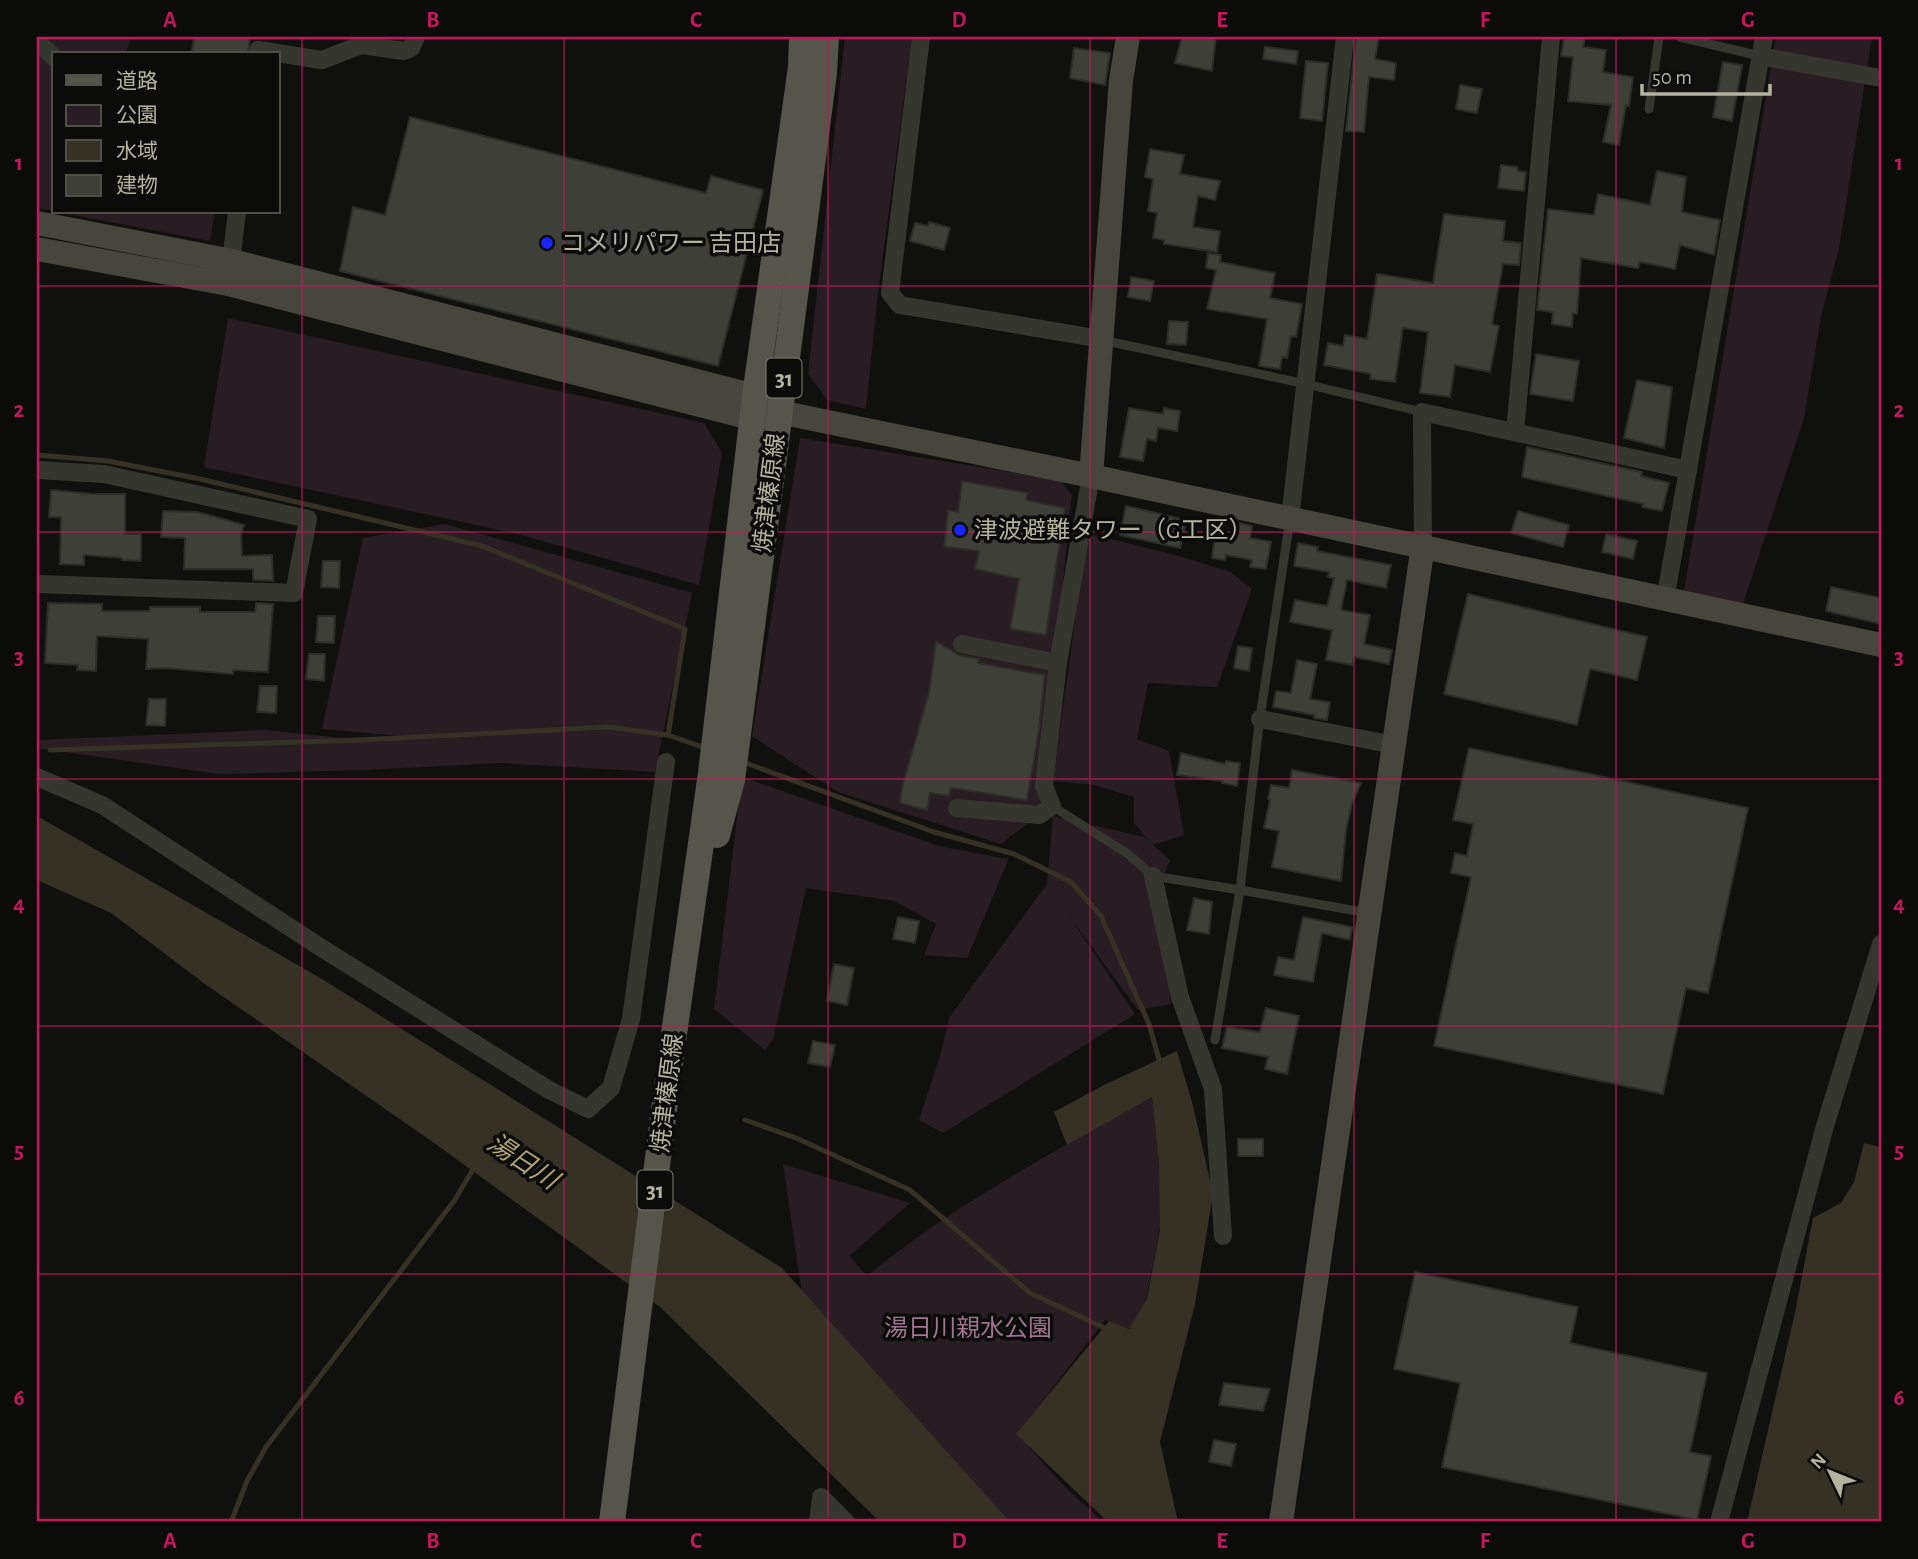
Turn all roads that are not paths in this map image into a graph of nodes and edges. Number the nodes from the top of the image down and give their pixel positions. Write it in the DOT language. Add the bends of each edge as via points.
graph roads {
  1 [pos="415,37"];
  2 [pos="802,37"];
  3 [pos="826,37"];
  4 [pos="921,37"];
  5 [pos="1128,37"];
  6 [pos="1345,37"];
  7 [pos="1551,37"];
  8 [pos="1659,37"];
  9 [pos="1680,37"];
  10 [pos="1763,37"];
  11 [pos="37,42"];
  12 [pos="259,47"];
  13 [pos="52,55"];
  14 [pos="1760,56"];
  15 [pos="1881,78"];
  16 [pos="1649,109"];
  17 [pos="237,214"];
  18 [pos="37,223"];
  19 [pos="37,249"];
  20 [pos="230,272"];
  21 [pos="1101,340"];
  22 [pos="1306,384"];
  23 [pos="754,407"];
  24 [pos="779,412"];
  25 [pos="1422,412"];
  26 [pos="1515,432"];
  27 [pos="37,470"];
  28 [pos="1688,470"];
  29 [pos="1091,476"];
  30 [pos="1290,519"];
  31 [pos="1423,545"];
  32 [pos="37,584"];
  33 [pos="1665,600"];
  34 [pos="962,644"];
  35 [pos="1881,645"];
  36 [pos="1058,663"];
  37 [pos="729,718"];
  38 [pos="1260,719"];
  39 [pos="1394,745"];
  40 [pos="666,762"];
  41 [pos="37,777"];
  42 [pos="1052,806"];
  43 [pos="957,808"];
  44 [pos="1153,876"];
  45 [pos="1240,890"];
  46 [pos="1369,913"];
  47 [pos="1881,944"];
  48 [pos="1215,1040"];
  49 [pos="1223,1237"];
  50 [pos="638,1324"];
  51 [pos="612,1522"];
  52 [pos="624,1522"];
  53 [pos="818,1522"];
  54 [pos="846,1522"];
  55 [pos="1281,1522"];
  56 [pos="1718,1522"];
  1 -- 12 [label="street" via="411,48 404,51 360,45 322,60"];
  2 -- 23 [label="main road, 焼津榛原線 / 31"];
  3 -- 24 [label="main road, 焼津榛原線 / 31"];
  4 -- 21 [label="street" via="890,293 900,305"];
  5 -- 21 [label="street"];
  6 -- 22 [label="street"];
  7 -- 26 [label="street"];
  8 -- 16 [label="lane"];
  9 -- 14 [label="lane"];
  10 -- 14 [label="street"];
  11 -- 13 [label="street"];
  14 -- 15 [label="street"];
  14 -- 28 [label="street"];
  17 -- 20 [label="street"];
  18 -- 20 [label="street"];
  19 -- 20 [label="street"];
  20 -- 23 [label="street"];
  21 -- 22 [label="lane"];
  21 -- 29 [label="street"];
  22 -- 25 [label="lane"];
  22 -- 30 [label="street"];
  23 -- 24 [label="street"];
  23 -- 37 [label="main road, 焼津榛原線 / 31"];
  24 -- 29 [label="street"];
  24 -- 37 [label="main road, 焼津榛原線 / 31"];
  25 -- 26 [label="street"];
  25 -- 31 [label="street"];
  26 -- 28 [label="street"];
  27 -- 32 [label="street" via="104,474 308,519 294,593"];
  28 -- 33 [label="street"];
  29 -- 30 [label="street"];
  29 -- 36 [label="street"];
  30 -- 31 [label="street"];
  30 -- 38 [label="lane"];
  31 -- 33 [label="street"];
  31 -- 39 [label="street"];
  33 -- 35 [label="street"];
  34 -- 36 [label="street"];
  36 -- 42 [label="street" via="1044,786"];
  37 -- 50 [label="main road, 焼津榛原線 / 31" via="671,1055"];
  38 -- 39 [label="street"];
  38 -- 45 [label="lane"];
  39 -- 46 [label="street"];
  40 -- 41 [label="street" via="632,1019 611,1088 588,1109 481,1048 102,805"];
  42 -- 43 [label="street" via="1039,815"];
  42 -- 44 [label="lane" via="1128,854"];
  44 -- 45 [label="lane"];
  44 -- 49 [label="street" via="1180,997 1213,1089"];
  45 -- 46 [label="lane"];
  45 -- 48 [label="lane"];
  46 -- 55 [label="street"];
  47 -- 56 [label="street" via="1825,1126"];
  50 -- 51 [label="main road, 焼津榛原線 / 31"];
  50 -- 52 [label="main road, 焼津榛原線 / 31"];
  53 -- 54 [label="street" via="821,1497"];
}
